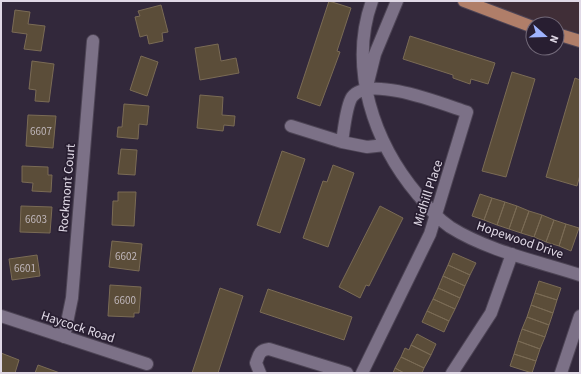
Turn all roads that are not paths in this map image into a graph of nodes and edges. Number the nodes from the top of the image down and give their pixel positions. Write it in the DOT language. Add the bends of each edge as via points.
graph roads {
  1 [pos="372,1"];
  2 [pos="397,1"];
  3 [pos="464,1"];
  4 [pos="525,24"];
  5 [pos="565,36"];
  6 [pos="93,41"];
  7 [pos="580,41"];
  8 [pos="367,89"];
  9 [pos="291,126"];
  10 [pos="342,142"];
  11 [pos="385,145"];
  12 [pos="436,216"];
  13 [pos="512,254"];
  14 [pos="580,275"];
  15 [pos="1,316"];
  16 [pos="580,316"];
  17 [pos="64,337"];
  18 [pos="147,364"];
  19 [pos="260,373"];
  20 [pos="347,373"];
  21 [pos="362,373"];
  22 [pos="452,373"];
  23 [pos="561,373"];
  1 -- 8 [label="street, Hopewood Drive" via="366,21 363,48 363,73"];
  2 -- 8 [label="street, Hopewood Drive" via="375,54"];
  3 -- 4 [label="main road"];
  5 -- 7 [label="main road"];
  6 -- 17 [label="street, Rockmont Court" via="72,298"];
  8 -- 10 [label="street" via="354,94 351,98"];
  8 -- 11 [label="street, Hopewood Drive" via="373,115"];
  8 -- 12 [label="street, Midhill Place" via="394,90 467,112"];
  9 -- 10 [label="street"];
  10 -- 11 [label="street" via="367,147"];
  11 -- 12 [label="street, Hopewood Drive" via="403,176"];
  12 -- 13 [label="street, Hopewood Drive" via="466,236"];
  12 -- 21 [label="street, Midhill Place" via="424,247"];
  13 -- 14 [label="street, Hopewood Drive"];
  13 -- 22 [label="street" via="491,313"];
  15 -- 17 [label="street, Haycock Road"];
  16 -- 23 [label="street"];
  17 -- 18 [label="street, Haycock Road"];
  19 -- 20 [label="street" via="256,363 259,353 269,349"];
}
